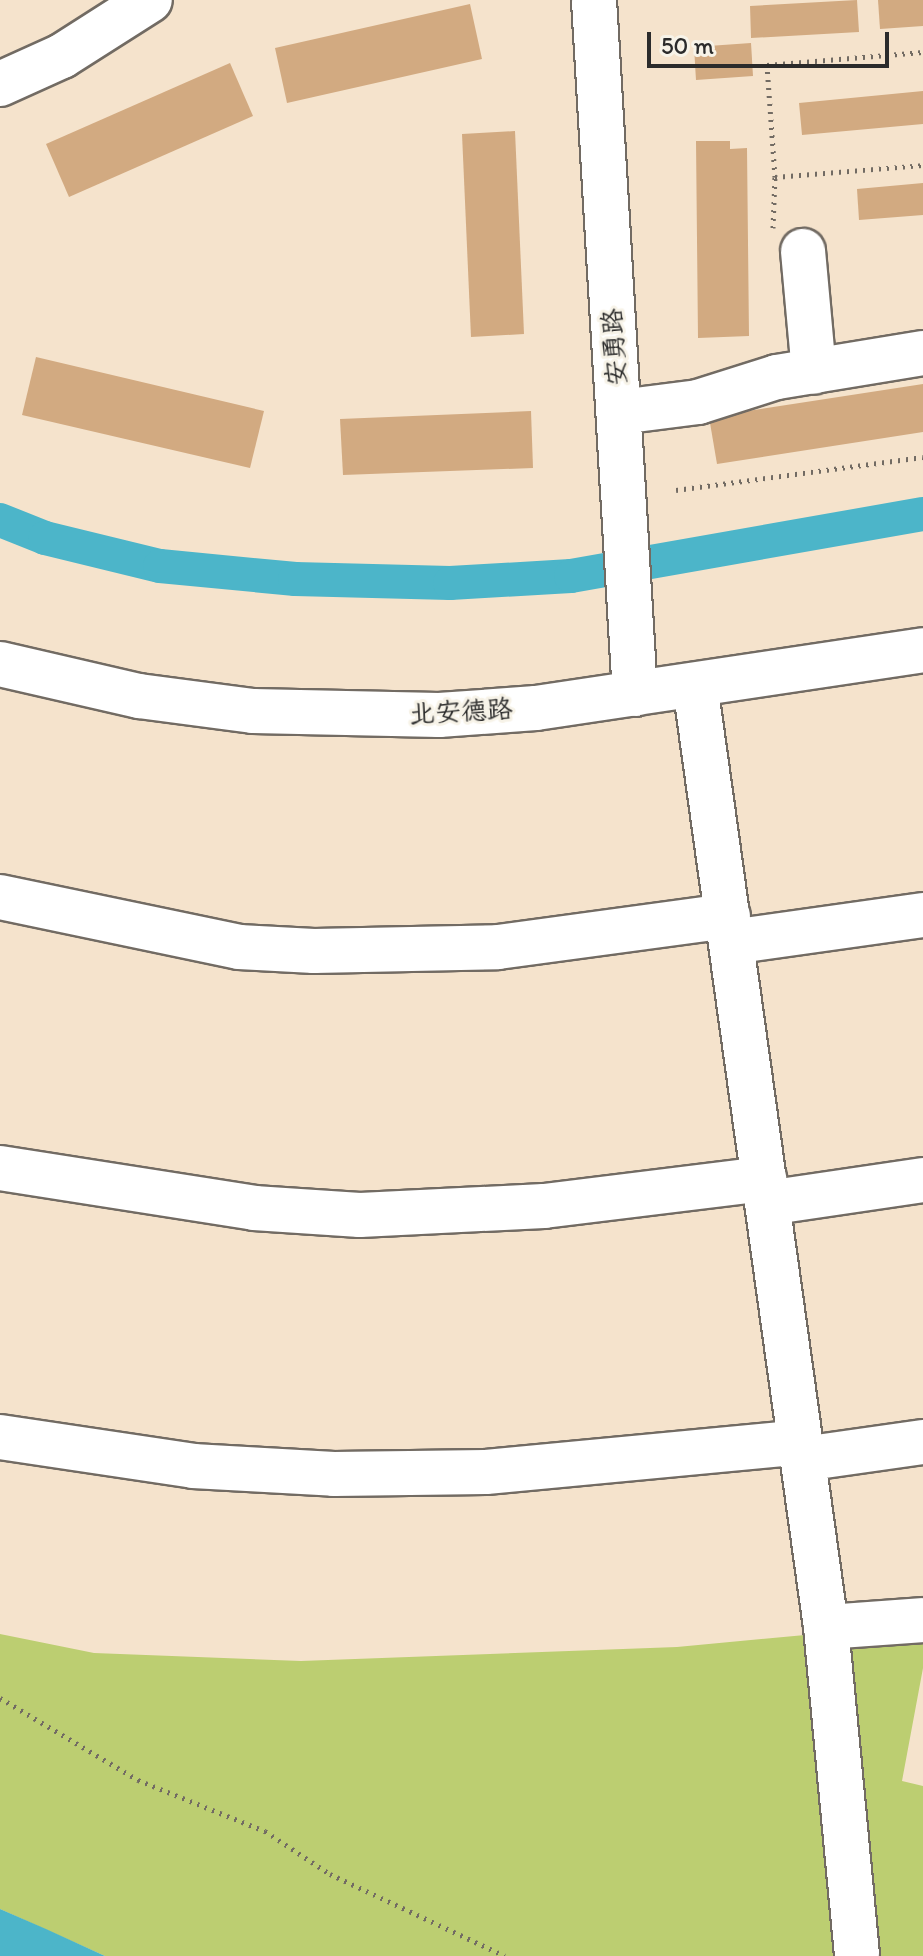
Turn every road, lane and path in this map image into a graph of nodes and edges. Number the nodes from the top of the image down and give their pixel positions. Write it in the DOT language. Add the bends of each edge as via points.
graph roads {
  1 [pos="150,0"];
  2 [pos="594,0"];
  3 [pos="923,52"];
  4 [pos="5,71"];
  5 [pos="923,165"];
  6 [pos="775,177"];
  7 [pos="788,246"];
  8 [pos="923,353"];
  9 [pos="814,372"];
  10 [pos="620,412"];
  11 [pos="923,457"];
  12 [pos="676,490"];
  13 [pos="923,650"];
  14 [pos="0,664"];
  15 [pos="695,685"];
  16 [pos="635,694"];
  17 [pos="0,897"];
  18 [pos="923,915"];
  19 [pos="729,929"];
  20 [pos="0,1168"];
  21 [pos="923,1180"];
  22 [pos="766,1191"];
  23 [pos="0,1437"];
  24 [pos="923,1442"];
  25 [pos="802,1450"];
  26 [pos="923,1620"];
  27 [pos="826,1627"];
  28 [pos="0,1698"];
  29 [pos="505,1956"];
  30 [pos="857,1956"];
  1 -- 4 [label="street" via="62,56"];
  2 -- 10 [label="street, 安勇路"];
  3 -- 6 [label="path" via="767,65"];
  5 -- 6 [label="path"];
  6 -- 7 [label="path"];
  7 -- 9 [label="street"];
  8 -- 9 [label="street"];
  9 -- 10 [label="street" via="777,377 698,402"];
  10 -- 16 [label="street, 安勇路"];
  11 -- 12 [label="path"];
  13 -- 15 [label="street, 北安德路"];
  14 -- 16 [label="street, 北安德路" via="139,696 253,711 439,715"];
  15 -- 16 [label="street, 北安德路"];
  15 -- 19 [label="street"];
  17 -- 19 [label="street" via="225,944 314,951 498,947"];
  18 -- 19 [label="street"];
  19 -- 22 [label="street"];
  20 -- 22 [label="street" via="239,1206 360,1215"];
  21 -- 22 [label="street"];
  22 -- 25 [label="street"];
  23 -- 25 [label="street" via="193,1466 334,1474 486,1472"];
  24 -- 25 [label="street"];
  25 -- 27 [label="street"];
  26 -- 27 [label="street"];
  27 -- 30 [label="street"];
  28 -- 29 [label="path" via="138,1780 265,1831 330,1874"];
}
